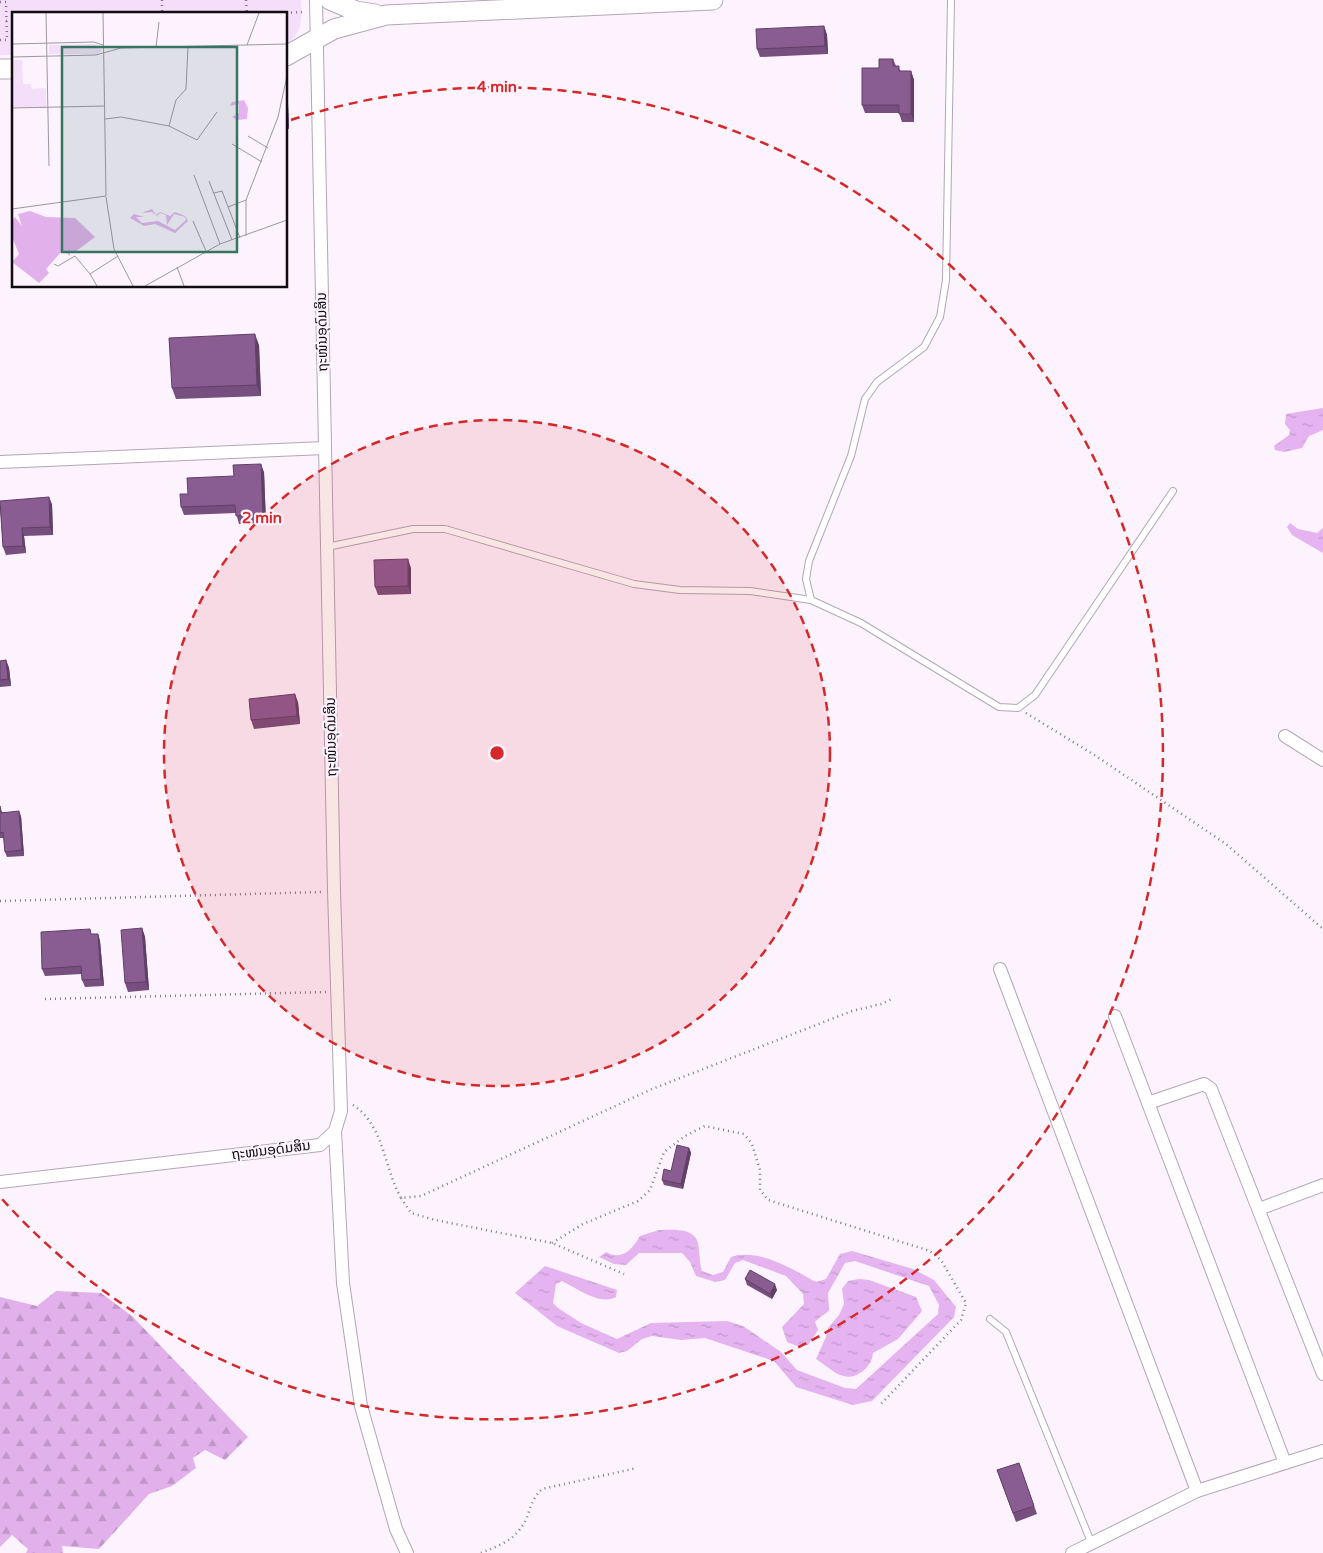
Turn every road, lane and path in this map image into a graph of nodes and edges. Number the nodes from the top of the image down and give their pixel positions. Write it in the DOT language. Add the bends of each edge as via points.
graph roads {
  1 [pos="713,0"];
  2 [pos="951,0"];
  3 [pos="0,2"];
  4 [pos="321,4"];
  5 [pos="265,12"];
  6 [pos="386,16"];
  7 [pos="6,21"];
  8 [pos="12,21"];
  9 [pos="316,38"];
  10 [pos="0,40"];
  11 [pos="288,55"];
  12 [pos="324,448"];
  13 [pos="0,462"];
  14 [pos="1173,491"];
  15 [pos="327,547"];
  16 [pos="811,600"];
  17 [pos="1018,708"];
  18 [pos="1285,736"];
  19 [pos="1323,760"];
  20 [pos="334,891"];
  21 [pos="0,901"];
  22 [pos="1323,930"];
  23 [pos="1000,969"];
  24 [pos="337,992"];
  25 [pos="45,999"];
  26 [pos="892,999"];
  27 [pos="1115,1016"];
  28 [pos="341,1098"];
  29 [pos="1148,1103"];
  30 [pos="335,1130"];
  31 [pos="0,1182"];
  32 [pos="1323,1185"];
  33 [pos="401,1198"];
  34 [pos="1259,1209"];
  35 [pos="552,1243"];
  36 [pos="624,1274"];
  37 [pos="990,1319"];
  38 [pos="1323,1374"];
  39 [pos="880,1405"];
  40 [pos="1323,1451"];
  41 [pos="1285,1463"];
  42 [pos="637,1468"];
  43 [pos="1197,1491"];
  44 [pos="1091,1542"];
  45 [pos="407,1553"];
  46 [pos="481,1553"];
  47 [pos="1072,1553"];
  1 -- 6 [label="street"];
  2 -- 16 [label="lane" via="946,280 940,317 924,347 877,382 865,399 851,456 809,561 806,579"];
  3 -- 7 [label="path" via="6,2"];
  4 -- 5 [label="path"];
  4 -- 6 [label="street"];
  4 -- 9 [label="street, ຖະໜົນອຸດົມສິນ"];
  6 -- 9 [label="street" via="334,29"];
  7 -- 8 [label="path"];
  7 -- 10 [label="path" via="7,40"];
  9 -- 11 [label="street"];
  9 -- 12 [label="street, ຖະໜົນອຸດົມສິນ"];
  12 -- 13 [label="street"];
  12 -- 15 [label="street, ຖະໜົນອຸດົມສິນ"];
  14 -- 17 [label="lane" via="1035,695"];
  15 -- 16 [label="lane" via="412,529 445,530 634,584 680,590 750,591"];
  15 -- 20 [label="street, ຖະໜົນອຸດົມສິນ"];
  16 -- 17 [label="lane" via="861,623 999,707"];
  17 -- 22 [label="path" via="1096,756 1226,844"];
  18 -- 19 [label="street"];
  20 -- 21 [label="path"];
  20 -- 24 [label="street, ຖະໜົນອຸດົມສິນ"];
  23 -- 43 [label="street"];
  24 -- 25 [label="path"];
  24 -- 28 [label="street, ຖະໜົນອຸດົມສິນ"];
  26 -- 33 [label="path" via="852,1011 652,1089 420,1196"];
  27 -- 29 [label="street"];
  28 -- 30 [label="street, ຖະໜົນອຸດົມສິນ"];
  28 -- 33 [label="path" via="364,1112 379,1136"];
  29 -- 34 [label="street" via="1204,1084 1212,1089"];
  29 -- 41 [label="street"];
  30 -- 31 [label="street, ຖະໜົນອຸດົມສິນ" via="320,1144"];
  30 -- 45 [label="street" via="343,1283 361,1406 396,1529"];
  32 -- 34 [label="street"];
  33 -- 35 [label="path" via="411,1213 434,1220"];
  34 -- 38 [label="street"];
  35 -- 36 [label="path"];
  35 -- 39 [label="path" via="583,1224 638,1200 650,1190 664,1152 685,1136 705,1126 744,1134 752,1144 760,1170 760,1190 768,1200 930,1251 941,1260 966,1303 961,1320"];
  37 -- 44 [label="lane" via="1006,1332"];
  40 -- 41 [label="street"];
  41 -- 43 [label="street"];
  42 -- 46 [label="path" via="542,1489 533,1497 521,1528 510,1540"];
  43 -- 44 [label="street"];
  44 -- 47 [label="street"];
}
